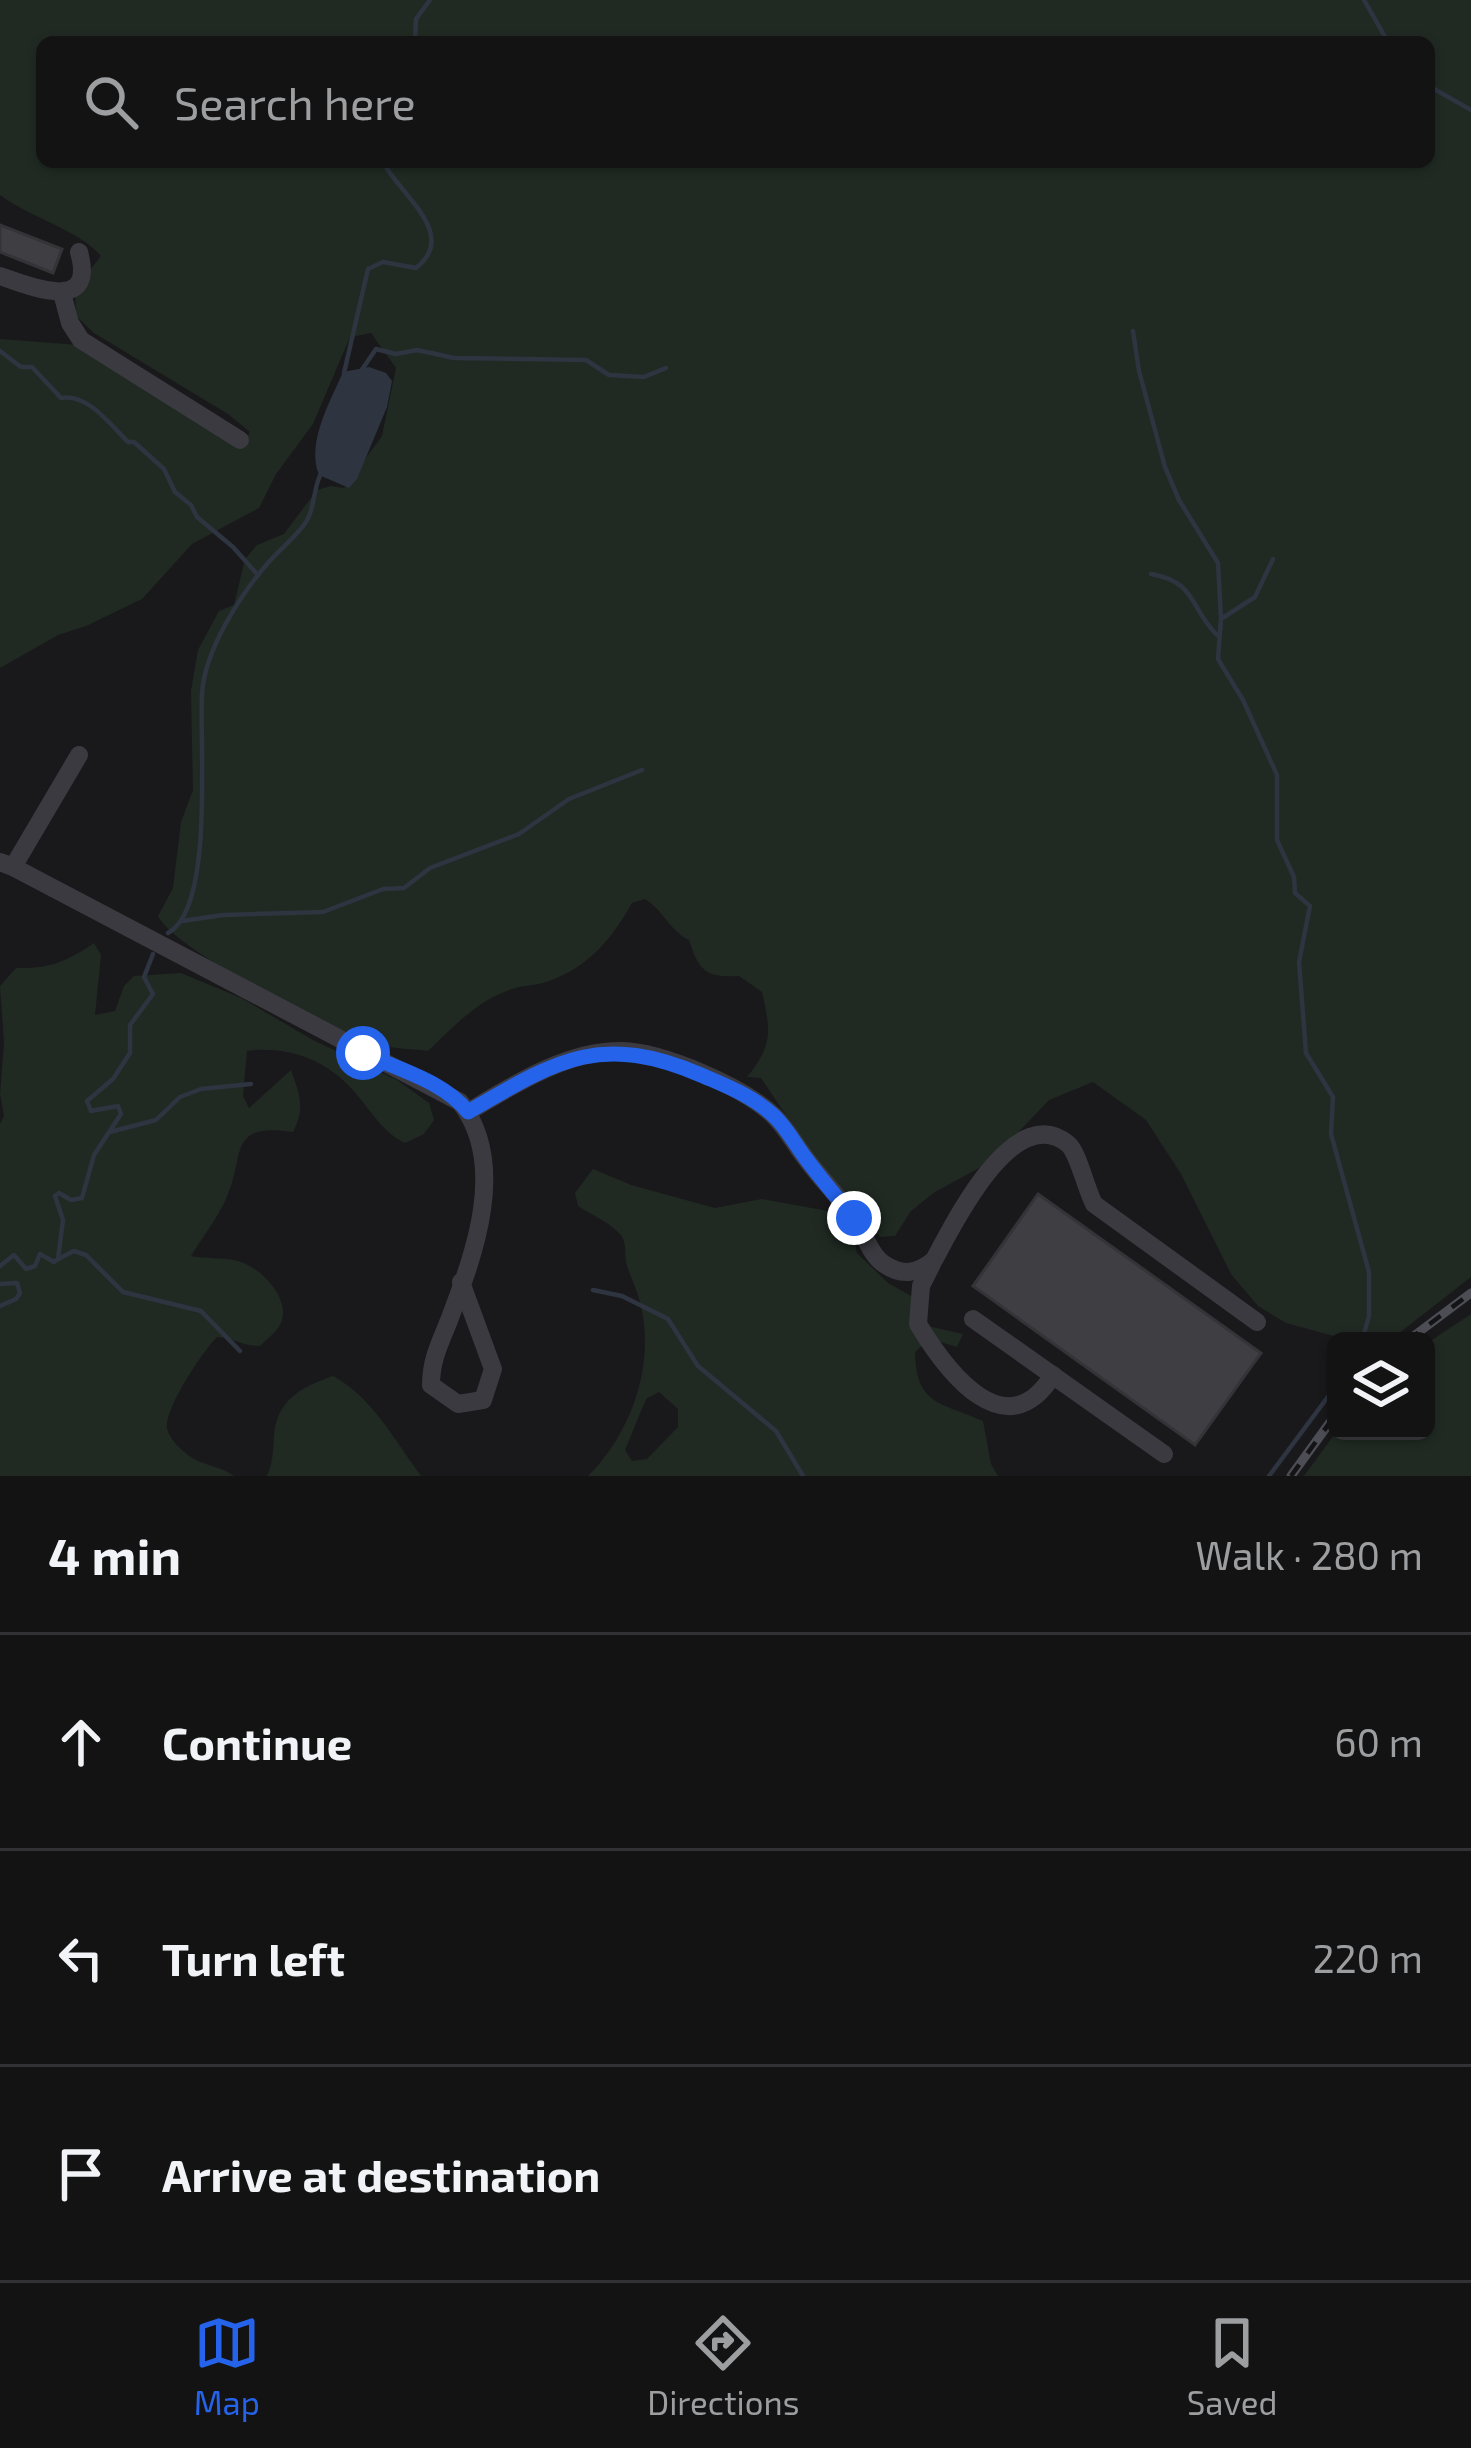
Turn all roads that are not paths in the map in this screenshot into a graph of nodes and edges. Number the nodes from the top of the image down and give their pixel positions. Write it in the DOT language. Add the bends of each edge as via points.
graph roads {
  1 [pos="79,252"];
  2 [pos="0,276"];
  3 [pos="62,293"];
  4 [pos="240,440"];
  5 [pos="79,755"];
  6 [pos="6,865"];
  7 [pos="468,1112"];
  8 [pos="934,1260"];
  9 [pos="461,1282"];
  10 [pos="973,1318"];
  11 [pos="1257,1322"];
  12 [pos="1053,1375"];
  13 [pos="1164,1454"];
  1 -- 3 [label="lane" via="79,281"];
  2 -- 3 [label="lane"];
  3 -- 4 [label="lane" via="81,340"];
  5 -- 6 [label="lane"];
  6 -- 7 [label="lane" via="432,1084"];
  7 -- 8 [label="lane" via="590,1054 650,1055 736,1090 778,1120 880,1263 903,1273"];
  7 -- 9 [label="lane" via="486,1177"];
  8 -- 11 [label="lane" via="995,1161 1009,1147 1044,1136 1074,1148 1084,1187 1110,1219"];
  8 -- 12 [label="lane" via="921,1286 918,1324 950,1369 1003,1408 1032,1401"];
  9 -- 9 [label="lane" via="431,1362 431,1385 458,1404 483,1400 493,1370"];
  10 -- 12 [label="lane"];
  12 -- 13 [label="lane"];
}
